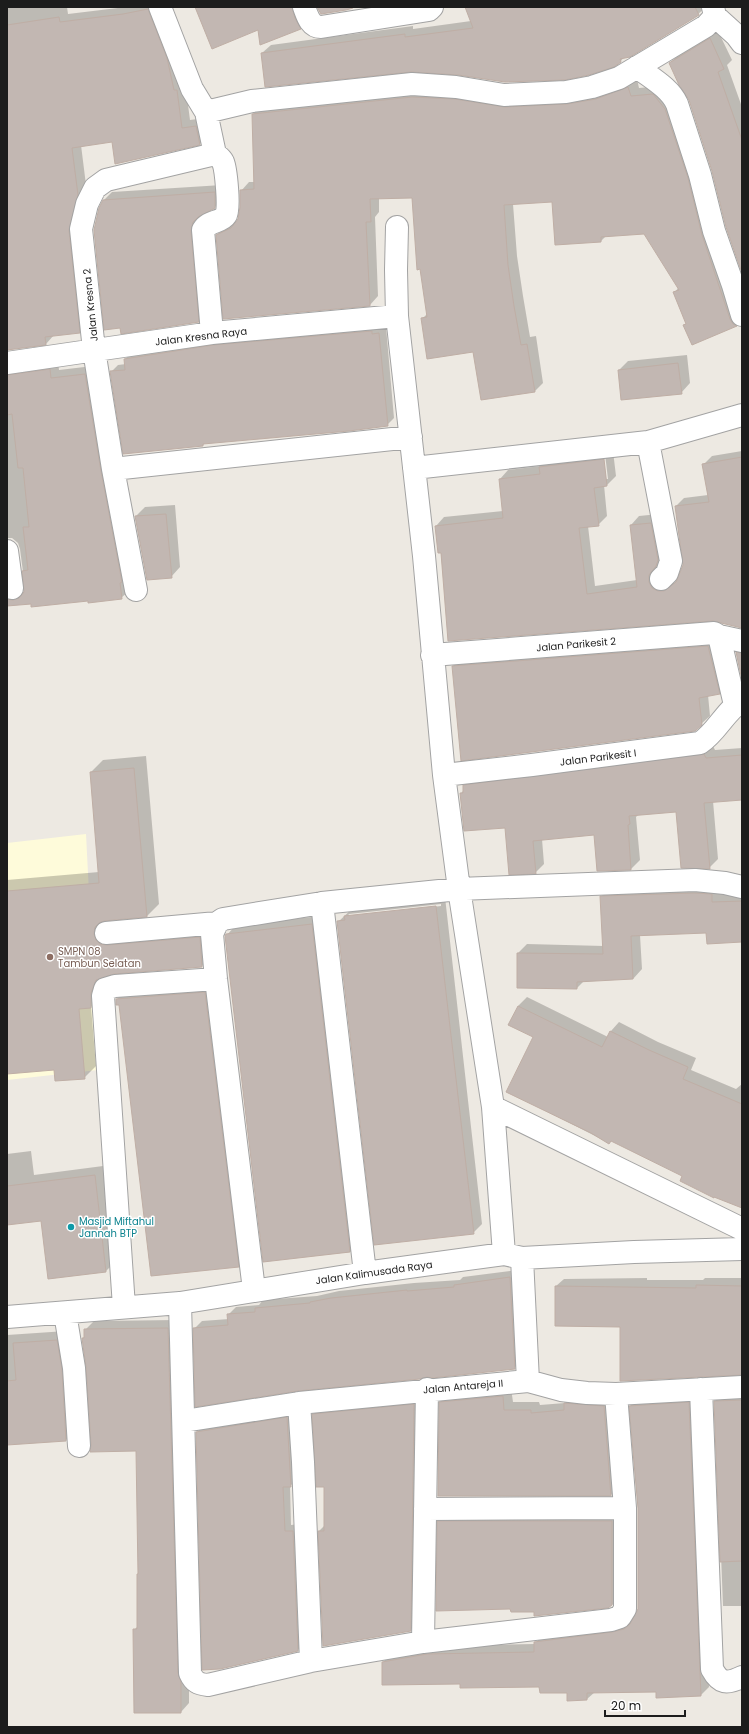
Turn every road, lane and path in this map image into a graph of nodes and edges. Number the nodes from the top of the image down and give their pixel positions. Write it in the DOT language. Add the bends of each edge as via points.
graph roads {
  1 [pos="160,7"];
  2 [pos="304,7"];
  3 [pos="432,7"];
  4 [pos="714,12"];
  5 [pos="740,37"];
  6 [pos="637,67"];
  7 [pos="206,112"];
  8 [pos="214,154"];
  9 [pos="397,227"];
  10 [pos="742,315"];
  11 [pos="397,316"];
  12 [pos="212,333"];
  13 [pos="94,350"];
  14 [pos="7,363"];
  15 [pos="742,415"];
  16 [pos="411,437"];
  17 [pos="648,442"];
  18 [pos="414,468"];
  19 [pos="113,469"];
  20 [pos="7,551"];
  21 [pos="661,579"];
  22 [pos="12,588"];
  23 [pos="136,590"];
  24 [pos="720,636"];
  25 [pos="742,641"];
  26 [pos="432,655"];
  27 [pos="739,703"];
  28 [pos="444,775"];
  29 [pos="742,887"];
  30 [pos="459,889"];
  31 [pos="322,903"];
  32 [pos="217,923"];
  33 [pos="106,933"];
  34 [pos="216,979"];
  35 [pos="493,1106"];
  36 [pos="742,1229"];
  37 [pos="742,1249"];
  38 [pos="513,1256"];
  39 [pos="365,1273"];
  40 [pos="254,1290"];
  41 [pos="180,1303"];
  42 [pos="124,1307"];
  43 [pos="65,1312"];
  44 [pos="7,1317"];
  45 [pos="528,1380"];
  46 [pos="742,1387"];
  47 [pos="427,1389"];
  48 [pos="701,1390"];
  49 [pos="616,1394"];
  50 [pos="298,1403"];
  51 [pos="184,1421"];
  52 [pos="79,1446"];
  53 [pos="425,1508"];
  54 [pos="625,1508"];
  55 [pos="423,1642"];
  56 [pos="311,1661"];
  57 [pos="742,1677"];
  1 -- 7 [label="street" via="192,88"];
  2 -- 3 [label="street" via="312,23 317,27 429,10"];
  4 -- 5 [label="street"];
  4 -- 6 [label="street" via="706,26"];
  6 -- 7 [label="street" via="619,78 566,92 504,95 456,87 412,84 252,101"];
  6 -- 10 [label="street" via="668,91 677,104 700,175 714,231"];
  7 -- 8 [label="street"];
  8 -- 12 [label="street" via="221,158 224,164 228,207 224,218 206,225 203,230"];
  8 -- 13 [label="street, Jalan Kresna 2" via="116,177 95,188 86,204 81,229"];
  9 -- 11 [label="street"];
  11 -- 12 [label="street, Jalan Kresna Raya"];
  11 -- 16 [label="street"];
  12 -- 13 [label="street, Jalan Kresna Raya"];
  13 -- 14 [label="street, Jalan Kresna Raya"];
  13 -- 19 [label="street, Jalan Kresna 2"];
  15 -- 17 [label="street"];
  16 -- 18 [label="street"];
  16 -- 19 [label="street"];
  17 -- 18 [label="street"];
  17 -- 21 [label="street" via="671,561 667,573"];
  18 -- 26 [label="street"];
  19 -- 23 [label="street, Jalan Kresna 2"];
  20 -- 22 [label="street"];
  24 -- 25 [label="street, Jalan Parikesit 2"];
  24 -- 26 [label="street, Jalan Parikesit 2" via="714,633"];
  24 -- 27 [label="street"];
  26 -- 28 [label="street"];
  27 -- 28 [label="street, Jalan Parikesit I" via="708,738 700,743"];
  28 -- 30 [label="street"];
  29 -- 30 [label="street" via="695,880"];
  30 -- 31 [label="street"];
  30 -- 35 [label="street"];
  31 -- 32 [label="street" via="223,919"];
  31 -- 39 [label="street"];
  32 -- 33 [label="street"];
  32 -- 34 [label="street" via="212,934"];
  34 -- 40 [label="street"];
  34 -- 42 [label="street" via="105,988 103,996"];
  35 -- 36 [label="street"];
  35 -- 38 [label="street"];
  37 -- 38 [label="street, Jalan Kalimusada Raya"];
  38 -- 39 [label="street, Jalan Kalimusada Raya"];
  38 -- 45 [label="street"];
  39 -- 40 [label="street, Jalan Kalimusada Raya"];
  40 -- 41 [label="street, Jalan Kalimusada Raya"];
  41 -- 42 [label="street, Jalan Kalimusada Raya"];
  41 -- 51 [label="street"];
  42 -- 43 [label="street, Jalan Kalimusada Raya"];
  43 -- 44 [label="street, Jalan Kalimusada Raya"];
  43 -- 52 [label="street" via="74,1368"];
  45 -- 47 [label="street, Jalan Antareja II"];
  45 -- 49 [label="street, Jalan Antareja II" via="561,1390"];
  46 -- 48 [label="street, Jalan Antareja II"];
  47 -- 50 [label="street, Jalan Antareja II"];
  47 -- 53 [label="street"];
  48 -- 49 [label="street, Jalan Antareja II"];
  48 -- 57 [label="street" via="712,1669 717,1678 725,1682"];
  49 -- 54 [label="street"];
  50 -- 51 [label="street, Jalan Antareja II"];
  50 -- 56 [label="street" via="303,1462"];
  51 -- 56 [label="street" via="190,1673 200,1684 208,1685"];
  53 -- 54 [label="street"];
  53 -- 55 [label="street"];
  54 -- 55 [label="street" via="625,1609 620,1616 611,1620"];
  55 -- 56 [label="street"];
}
